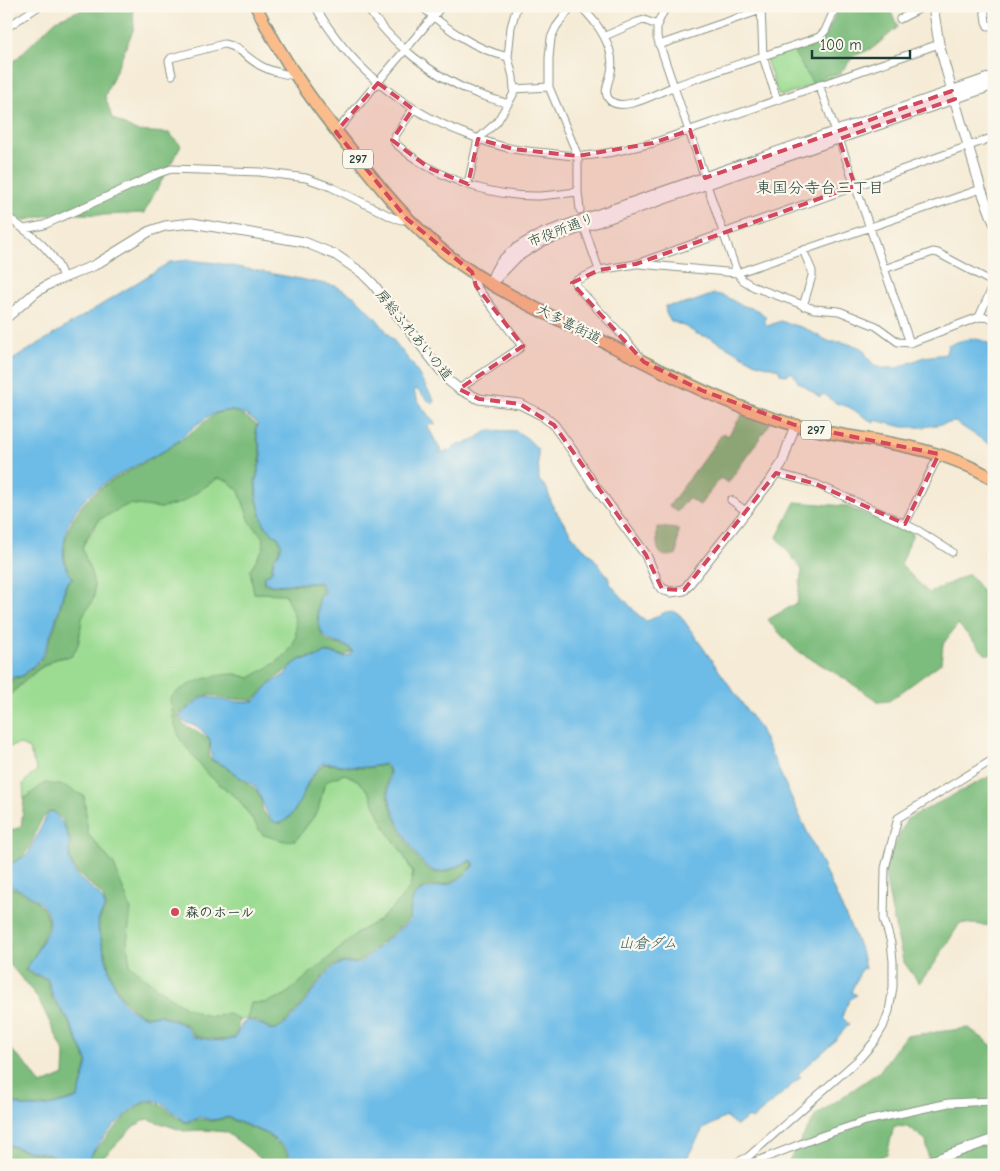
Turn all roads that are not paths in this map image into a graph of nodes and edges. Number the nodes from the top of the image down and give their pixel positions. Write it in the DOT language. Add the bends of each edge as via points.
graph roads {
  1 [pos="39,6"];
  2 [pos="315,6"];
  3 [pos="366,6"];
  4 [pos="422,6"];
  5 [pos="442,6"];
  6 [pos="572,6"];
  7 [pos="580,6"];
  8 [pos="666,6"];
  9 [pos="836,6"];
  10 [pos="925,6"];
  11 [pos="933,6"];
  12 [pos="984,6"];
  13 [pos="259,7"];
  14 [pos="515,7"];
  15 [pos="761,8"];
  16 [pos="433,17"];
  17 [pos="900,19"];
  18 [pos="657,25"];
  19 [pos="994,25"];
  20 [pos="6,28"];
  21 [pos="605,36"];
  22 [pos="939,44"];
  23 [pos="659,45"];
  24 [pos="405,50"];
  25 [pos="508,57"];
  26 [pos="763,57"];
  27 [pos="172,75"];
  28 [pos="296,76"];
  29 [pos="994,76"];
  30 [pos="378,83"];
  31 [pos="819,85"];
  32 [pos="994,85"];
  33 [pos="675,86"];
  34 [pos="549,87"];
  35 [pos="514,89"];
  36 [pos="953,95"];
  37 [pos="777,99"];
  38 [pos="508,104"];
  39 [pos="413,109"];
  40 [pos="690,130"];
  41 [pos="336,132"];
  42 [pos="837,135"];
  43 [pos="994,137"];
  44 [pos="478,139"];
  45 [pos="969,146"];
  46 [pos="578,156"];
  47 [pos="706,181"];
  48 [pos="468,184"];
  49 [pos="855,186"];
  50 [pos="981,189"];
  51 [pos="578,192"];
  52 [pos="580,210"];
  53 [pos="6,216"];
  54 [pos="407,219"];
  55 [pos="994,223"];
  56 [pos="584,227"];
  57 [pos="870,227"];
  58 [pos="24,230"];
  59 [pos="724,233"];
  60 [pos="803,250"];
  61 [pos="636,264"];
  62 [pos="884,269"];
  63 [pos="599,270"];
  64 [pos="472,272"];
  65 [pos="737,273"];
  66 [pos="63,278"];
  67 [pos="994,283"];
  68 [pos="491,284"];
  69 [pos="803,306"];
  70 [pos="979,317"];
  71 [pos="6,318"];
  72 [pos="994,318"];
  73 [pos="910,343"];
  74 [pos="644,362"];
  75 [pos="459,389"];
  76 [pos="795,425"];
  77 [pos="939,454"];
  78 [pos="776,473"];
  79 [pos="994,479"];
  80 [pos="731,500"];
  81 [pos="747,512"];
  82 [pos="905,524"];
  83 [pos="952,552"];
  84 [pos="994,759"];
  85 [pos="994,1101"];
  86 [pos="994,1139"];
  87 [pos="732,1165"];
  88 [pos="747,1165"];
  89 [pos="920,1165"];
  1 -- 20 [label="street"];
  2 -- 30 [label="street" via="347,52"];
  3 -- 24 [label="street"];
  4 -- 16 [label="street"];
  5 -- 16 [label="street"];
  6 -- 34 [label="street" via="551,38"];
  7 -- 21 [label="street"];
  8 -- 18 [label="street"];
  9 -- 26 [label="street" via="819,37"];
  10 -- 17 [label="street"];
  11 -- 22 [label="street"];
  12 -- 19 [label="street" via="988,26"];
  13 -- 28 [label="highway, 大多喜街道 / 297"];
  14 -- 25 [label="street"];
  15 -- 23 [label="street"];
  15 -- 26 [label="street"];
  16 -- 24 [label="street"];
  16 -- 25 [label="street" via="470,43"];
  18 -- 21 [label="street" via="644,20"];
  18 -- 23 [label="street"];
  21 -- 33 [label="street" via="612,71 606,92 612,103 632,103"];
  22 -- 31 [label="street"];
  22 -- 36 [label="street"];
  23 -- 33 [label="street"];
  24 -- 30 [label="street"];
  24 -- 38 [label="street" via="447,80"];
  25 -- 35 [label="street"];
  26 -- 33 [label="street"];
  26 -- 37 [label="street"];
  27 -- 28 [label="street" via="171,58 224,44 231,45 262,67"];
  28 -- 41 [label="highway, 大多喜街道 / 297"];
  29 -- 36 [label="street, 市役所通り"];
  30 -- 39 [label="street"];
  30 -- 41 [label="street"];
  31 -- 37 [label="street"];
  31 -- 42 [label="street"];
  32 -- 36 [label="street, 市役所通り"];
  33 -- 40 [label="street"];
  34 -- 35 [label="street"];
  34 -- 46 [label="street"];
  35 -- 38 [label="street"];
  36 -- 42 [label="street, 市役所通り"];
  36 -- 45 [label="street"];
  37 -- 40 [label="street"];
  38 -- 44 [label="street" via="497,122"];
  39 -- 44 [label="street" via="446,127"];
  39 -- 48 [label="street" via="395,136 395,142 429,168"];
  40 -- 46 [label="street" via="610,153"];
  40 -- 47 [label="street"];
  41 -- 54 [label="highway, 大多喜街道 / 297"];
  42 -- 47 [label="street, 市役所通り"];
  42 -- 49 [label="street"];
  43 -- 45 [label="street"];
  44 -- 46 [label="street" via="513,149"];
  44 -- 48 [label="street"];
  45 -- 49 [label="street"];
  45 -- 50 [label="street"];
  46 -- 51 [label="street"];
  47 -- 56 [label="street, 市役所通り"];
  47 -- 59 [label="street"];
  47 -- 68 [label="street, 市役所通り" via="532,239 497,267"];
  48 -- 51 [label="street" via="499,192 539,196"];
  49 -- 57 [label="street"];
  49 -- 59 [label="street"];
  50 -- 55 [label="street"];
  50 -- 57 [label="street"];
  51 -- 52 [label="street"];
  53 -- 58 [label="street"];
  54 -- 58 [label="street" via="394,218 306,178 260,172 171,170 44,225"];
  54 -- 64 [label="highway, 大多喜街道 / 297"];
  56 -- 63 [label="street"];
  56 -- 68 [label="street, 市役所通り" via="526,250"];
  57 -- 60 [label="street"];
  57 -- 62 [label="street"];
  58 -- 66 [label="street" via="52,255"];
  59 -- 61 [label="street"];
  59 -- 65 [label="street"];
  60 -- 65 [label="street"];
  60 -- 69 [label="street" via="812,272"];
  61 -- 63 [label="street"];
  61 -- 65 [label="street"];
  62 -- 67 [label="street" via="932,252"];
  62 -- 73 [label="street"];
  63 -- 74 [label="street" via="574,284"];
  64 -- 68 [label="highway, 大多喜街道 / 297"];
  64 -- 75 [label="street" via="476,286 521,345"];
  65 -- 69 [label="street" via="754,287"];
  66 -- 71 [label="street, 房総ふれあいの道" via="36,292"];
  66 -- 75 [label="street, 房総ふれあいの道" via="95,264 150,231 180,223 304,242 336,255 362,273 449,381"];
  67 -- 70 [label="street"];
  68 -- 74 [label="highway, 大多喜街道 / 297"];
  69 -- 73 [label="street" via="839,311 876,326 898,342"];
  70 -- 72 [label="street"];
  70 -- 73 [label="street"];
  74 -- 76 [label="highway, 大多喜街道 / 297" via="729,403"];
  75 -- 81 [label="street, 房総ふれあいの道" via="479,398 520,404 554,425 646,554 662,589 671,592 684,590"];
  76 -- 77 [label="highway, 大多喜街道 / 297"];
  76 -- 78 [label="street, 房総ふれあいの道"];
  77 -- 79 [label="highway, 大多喜街道 / 297"];
  77 -- 82 [label="street"];
  78 -- 81 [label="street, 房総ふれあいの道"];
  78 -- 82 [label="street" via="816,484"];
  80 -- 81 [label="street"];
  82 -- 83 [label="street"];
  84 -- 87 [label="street" via="898,818 885,868 884,918 893,961 892,987 889,1011 874,1042 748,1157"];
  85 -- 88 [label="street" via="949,1103 866,1121"];
  86 -- 89 [label="street"];
}
